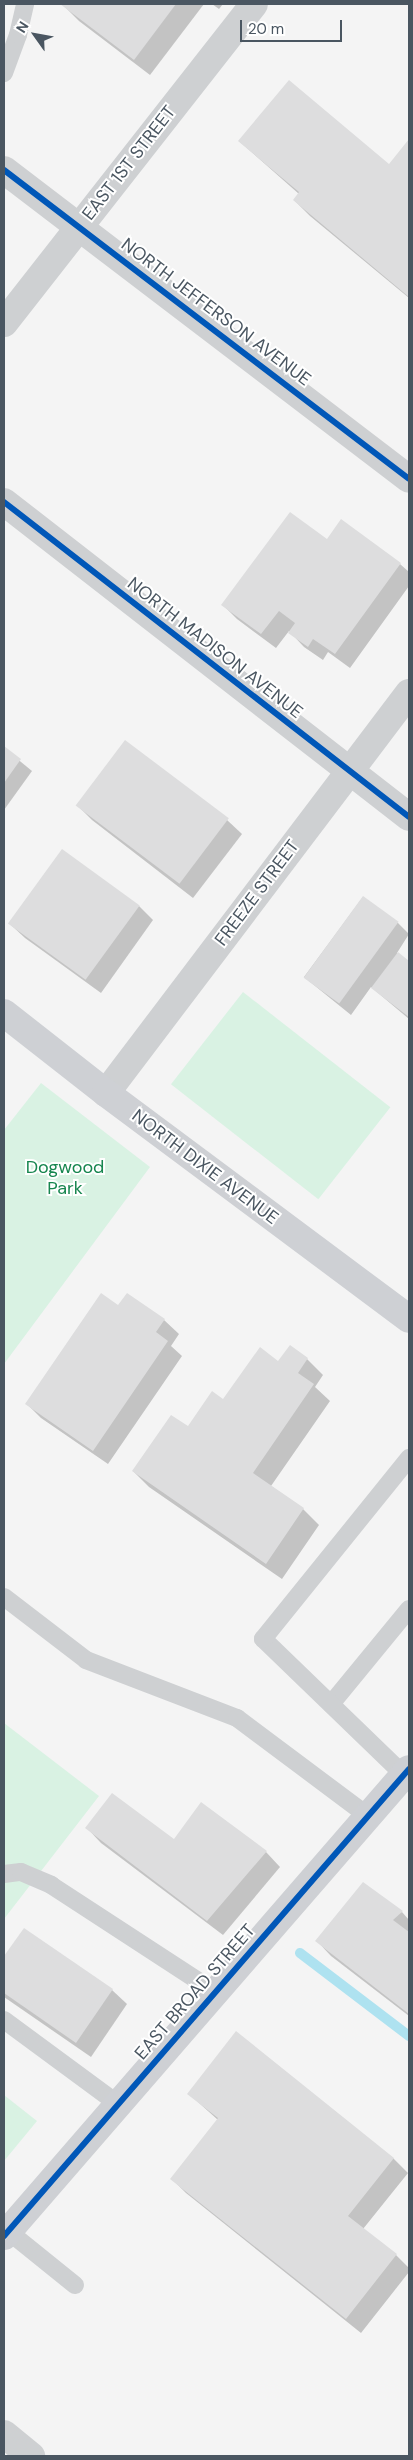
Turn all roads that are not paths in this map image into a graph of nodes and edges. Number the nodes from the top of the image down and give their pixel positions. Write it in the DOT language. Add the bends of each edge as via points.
graph roads {
  1 [pos="25,4"];
  2 [pos="254,4"];
  3 [pos="4,73"];
  4 [pos="4,170"];
  5 [pos="79,226"];
  6 [pos="4,323"];
  7 [pos="409,479"];
  8 [pos="4,502"];
  9 [pos="409,693"];
  10 [pos="349,772"];
  11 [pos="409,817"];
  12 [pos="4,1013"];
  13 [pos="106,1093"];
  14 [pos="409,1319"];
  15 [pos="409,1458"];
  16 [pos="4,1597"];
  17 [pos="409,1609"];
  18 [pos="331,1704"];
  19 [pos="407,1772"];
  20 [pos="368,1816"];
  21 [pos="4,1874"];
  22 [pos="215,1992"];
  23 [pos="4,2020"];
  24 [pos="118,2104"];
  25 [pos="6,2234"];
  26 [pos="75,2285"];
  27 [pos="4,2434"];
  28 [pos="31,2456"];
  1 -- 3 [label="lane" via="18,36"];
  2 -- 5 [label="street, EAST 1ST STREET"];
  4 -- 5 [label="street, NORTH JEFFERSON AVENUE"];
  5 -- 6 [label="street, EAST 1ST STREET"];
  5 -- 7 [label="street, NORTH JEFFERSON AVENUE"];
  8 -- 10 [label="street, NORTH MADISON AVENUE"];
  9 -- 10 [label="street, FREEZE STREET"];
  10 -- 11 [label="street, NORTH MADISON AVENUE"];
  10 -- 13 [label="street, FREEZE STREET"];
  12 -- 13 [label="street, NORTH DIXIE AVENUE"];
  13 -- 14 [label="street, NORTH DIXIE AVENUE"];
  15 -- 18 [label="lane" via="263,1639"];
  16 -- 20 [label="lane" via="86,1660 237,1718"];
  17 -- 18 [label="lane"];
  18 -- 19 [label="lane"];
  19 -- 20 [label="street, EAST BROAD STREET"];
  20 -- 22 [label="street, EAST BROAD STREET"];
  21 -- 22 [label="lane" via="21,1872 51,1885"];
  22 -- 24 [label="street, EAST BROAD STREET"];
  23 -- 24 [label="lane"];
  24 -- 25 [label="street, EAST BROAD STREET"];
  25 -- 26 [label="lane"];
  27 -- 28 [label="street"];
}
